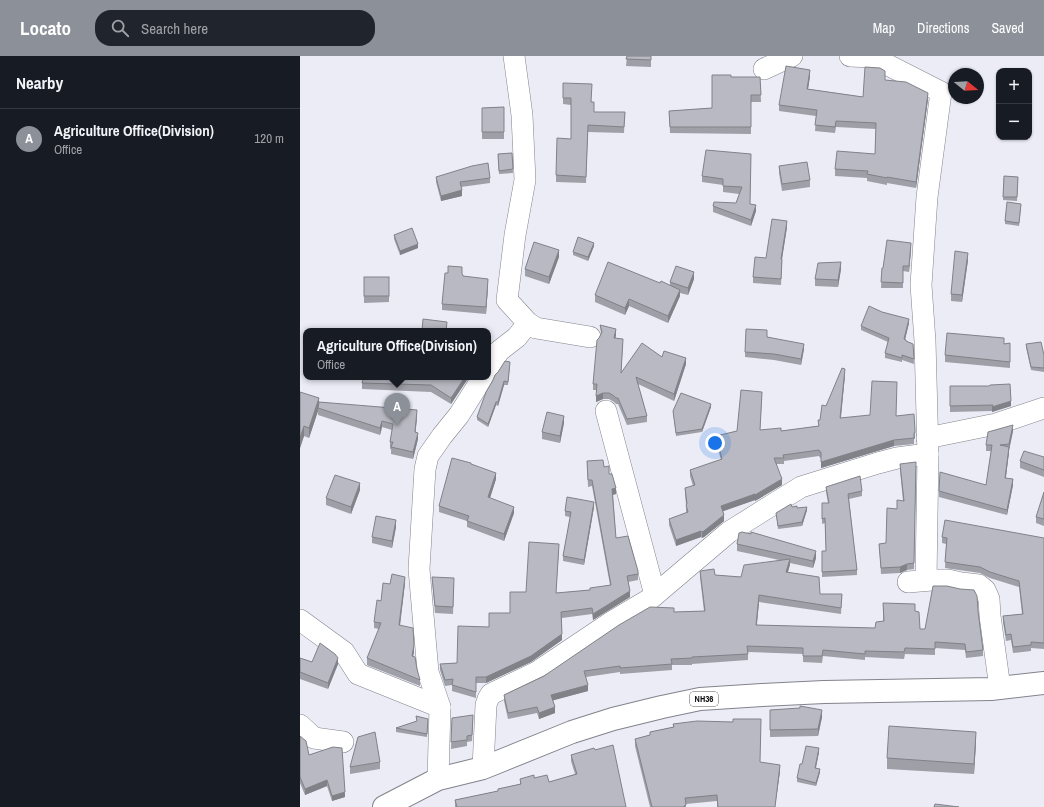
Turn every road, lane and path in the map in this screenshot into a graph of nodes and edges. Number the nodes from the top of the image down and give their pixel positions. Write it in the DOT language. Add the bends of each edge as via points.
graph roads {
  1 [pos="514,56"];
  2 [pos="792,56"];
  3 [pos="850,56"];
  4 [pos="764,69"];
  5 [pos="528,323"];
  6 [pos="590,337"];
  7 [pos="491,364"];
  8 [pos="481,380"];
  9 [pos="1044,408"];
  10 [pos="606,411"];
  11 [pos="927,446"];
  12 [pos="655,595"];
  13 [pos="300,620"];
  14 [pos="1044,683"];
  15 [pos="1000,688"];
  16 [pos="440,707"];
  17 [pos="300,725"];
  18 [pos="343,742"];
  19 [pos="484,768"];
  20 [pos="438,779"];
  21 [pos="384,807"];
  1 -- 5 [label="street" via="522,115 525,180 507,300"];
  2 -- 4 [label="street"];
  3 -- 11 [label="street" via="872,57 941,92 926,197 921,285"];
  5 -- 6 [label="street" via="536,328"];
  5 -- 7 [label="street" via="517,337 499,351"];
  8 -- 16 [label="street" via="428,456 425,469 419,568 428,672"];
  9 -- 11 [label="street"];
  10 -- 12 [label="street"];
  11 -- 12 [label="street" via="897,458 801,487 729,532"];
  11 -- 15 [label="street" via="917,581 948,580 979,585 985,590 989,599"];
  12 -- 19 [label="street" via="537,672 491,694 486,705"];
  13 -- 16 [label="street" via="344,652 358,674"];
  14 -- 15 [label="highway, NH36"];
  15 -- 19 [label="highway, NH36" via="824,692 700,699 612,719 572,732"];
  16 -- 20 [label="street"];
  17 -- 18 [label="street" via="314,738"];
  19 -- 20 [label="highway, NH36"];
  20 -- 21 [label="highway, NH36"];
}
